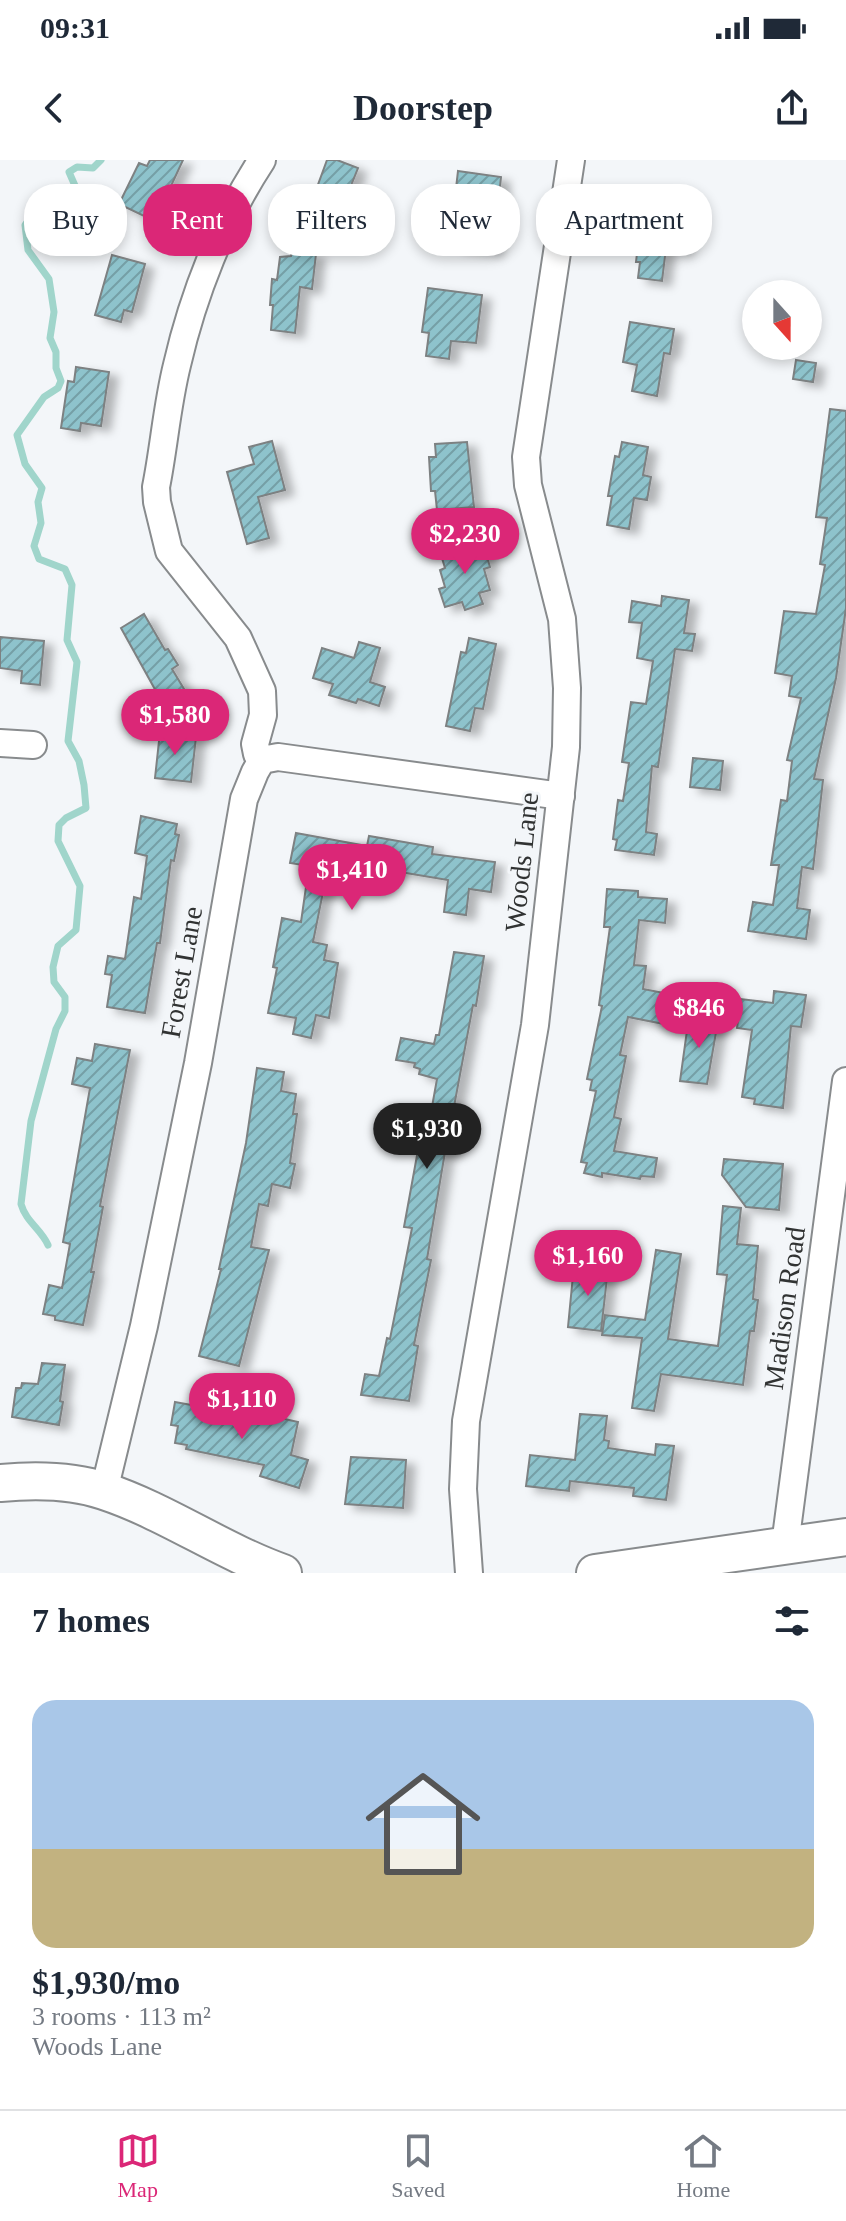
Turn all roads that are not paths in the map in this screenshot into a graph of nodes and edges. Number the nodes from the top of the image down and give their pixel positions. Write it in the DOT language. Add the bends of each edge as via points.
graph roads {
  1 [pos="262,160"];
  2 [pos="571,160"];
  3 [pos="0,743"];
  4 [pos="33,745"];
  5 [pos="262,760"];
  6 [pos="561,796"];
  7 [pos="846,1081"];
  8 [pos="0,1483"];
  9 [pos="104,1491"];
  10 [pos="846,1537"];
  11 [pos="785,1545"];
  12 [pos="283,1573"];
  13 [pos="469,1573"];
  14 [pos="595,1573"];
  1 -- 5 [label="street" via="232,212 195,300 176,366 156,487 169,551 238,638 262,691 263,715 255,744"];
  2 -- 6 [label="street, Woods Lane" via="526,457 528,485 562,619 567,688"];
  3 -- 4 [label="street"];
  5 -- 6 [label="street" via="278,757"];
  5 -- 9 [label="street, Forest Lane" via="244,799 198,1063"];
  6 -- 13 [label="street, Woods Lane" via="535,1025 466,1421 463,1489"];
  7 -- 11 [label="street, Madison Road"];
  8 -- 9 [label="street" via="76,1484"];
  9 -- 12 [label="street"];
  10 -- 11 [label="street"];
  11 -- 14 [label="street"];
}
